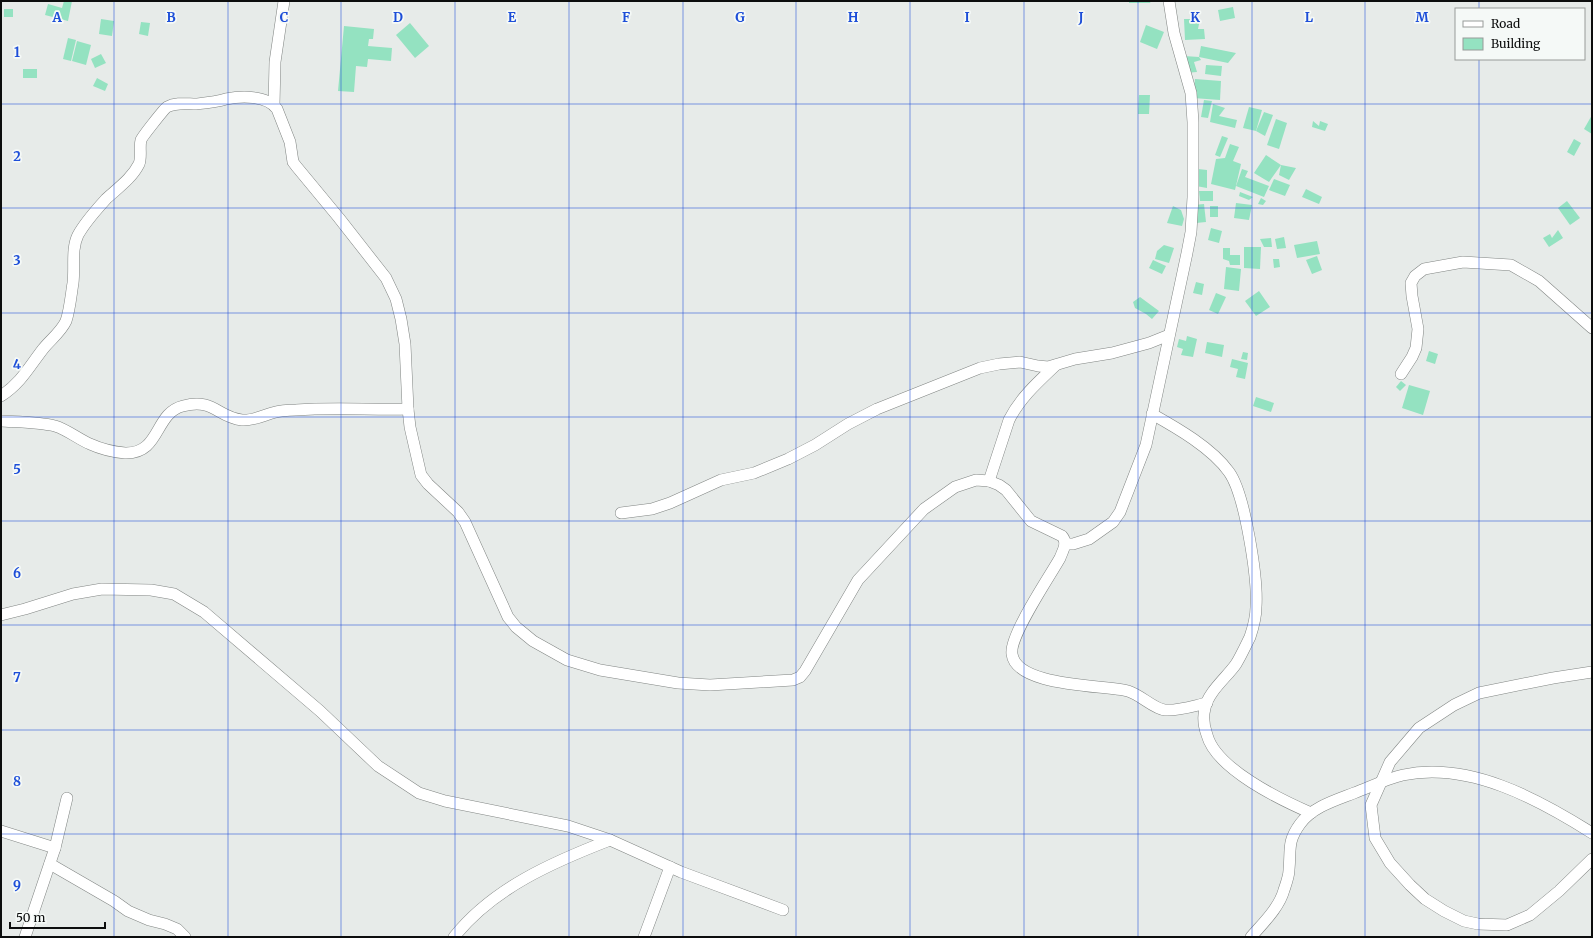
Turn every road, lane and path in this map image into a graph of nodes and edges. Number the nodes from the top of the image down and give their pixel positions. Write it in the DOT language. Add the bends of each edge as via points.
graph roads {
  1 [pos="284,1"];
  2 [pos="1169,1"];
  3 [pos="274,105"];
  4 [pos="1592,328"];
  5 [pos="1169,335"];
  6 [pos="1056,365"];
  7 [pos="1401,374"];
  8 [pos="1,396"];
  9 [pos="408,409"];
  10 [pos="1152,414"];
  11 [pos="1,421"];
  12 [pos="989,481"];
  13 [pos="621,513"];
  14 [pos="1065,544"];
  15 [pos="1,615"];
  16 [pos="1592,672"];
  17 [pos="1207,703"];
  18 [pos="1381,783"];
  19 [pos="67,798"];
  20 [pos="1310,813"];
  21 [pos="1,831"];
  22 [pos="1592,833"];
  23 [pos="610,840"];
  24 [pos="55,848"];
  25 [pos="1592,859"];
  26 [pos="50,864"];
  27 [pos="670,867"];
  28 [pos="783,910"];
  29 [pos="25,937"];
  30 [pos="185,937"];
  31 [pos="454,937"];
  32 [pos="644,937"];
  33 [pos="1251,937"];
  1 -- 3 [label="street" via="275,62"];
  2 -- 5 [label="street" via="1174,33 1191,93 1193,122 1191,232"];
  3 -- 8 [label="street" via="238,97 198,104 174,104 164,109 141,138 140,161 135,171 106,200 78,235 74,248 74,271 66,321 27,373"];
  3 -- 9 [label="street" via="290,142 293,162 386,278 396,299 405,344"];
  4 -- 7 [label="street" via="1540,281 1511,265 1463,262 1424,269 1411,283 1418,329 1416,348"];
  5 -- 6 [label="street" via="1112,353"];
  5 -- 10 [label="street"];
  6 -- 12 [label="street" via="1013,411"];
  6 -- 13 [label="street" via="1048,367 1020,362 980,368 877,409 815,445 754,473 720,480 670,504"];
  9 -- 11 [label="street" via="295,410 244,420 231,417 212,406 188,404 171,412 148,447 126,453 91,444 56,426"];
  9 -- 12 [label="street" via="421,475 465,522 508,617 516,627 533,641 567,660 600,670 678,683 710,685 777,682 800,677 858,580 924,509 955,487 976,480"];
  10 -- 14 [label="street" via="1146,445 1117,517 1089,539"];
  10 -- 17 [label="street" via="1182,431 1217,458 1229,471 1243,512 1250,547 1256,608 1250,637 1236,663"];
  12 -- 14 [label="street" via="1006,490 1031,521 1062,536"];
  14 -- 17 [label="street" via="1060,558 1015,638 1013,660 1035,676 1126,691 1143,697 1164,710"];
  15 -- 23 [label="street" via="73,594 102,590 151,590 174,594 204,612 320,711 378,766 419,793 445,801 568,826"];
  16 -- 18 [label="street" via="1479,693 1454,705 1419,728 1390,762"];
  17 -- 20 [label="street" via="1204,720 1207,736 1227,763 1274,797"];
  18 -- 20 [label="street"];
  18 -- 22 [label="street" via="1402,775 1429,772 1486,781 1559,812"];
  18 -- 25 [label="street" via="1371,805 1375,838 1390,863 1425,899 1464,921 1507,925 1530,915"];
  19 -- 24 [label="street"];
  20 -- 33 [label="street" via="1289,844 1289,871 1284,892 1275,908"];
  21 -- 24 [label="street"];
  23 -- 27 [label="street"];
  23 -- 31 [label="street" via="563,858 520,881 471,917"];
  24 -- 26 [label="street"];
  26 -- 29 [label="street"];
  26 -- 30 [label="street" via="128,911 177,929"];
  27 -- 28 [label="street"];
  27 -- 32 [label="street"];
}
